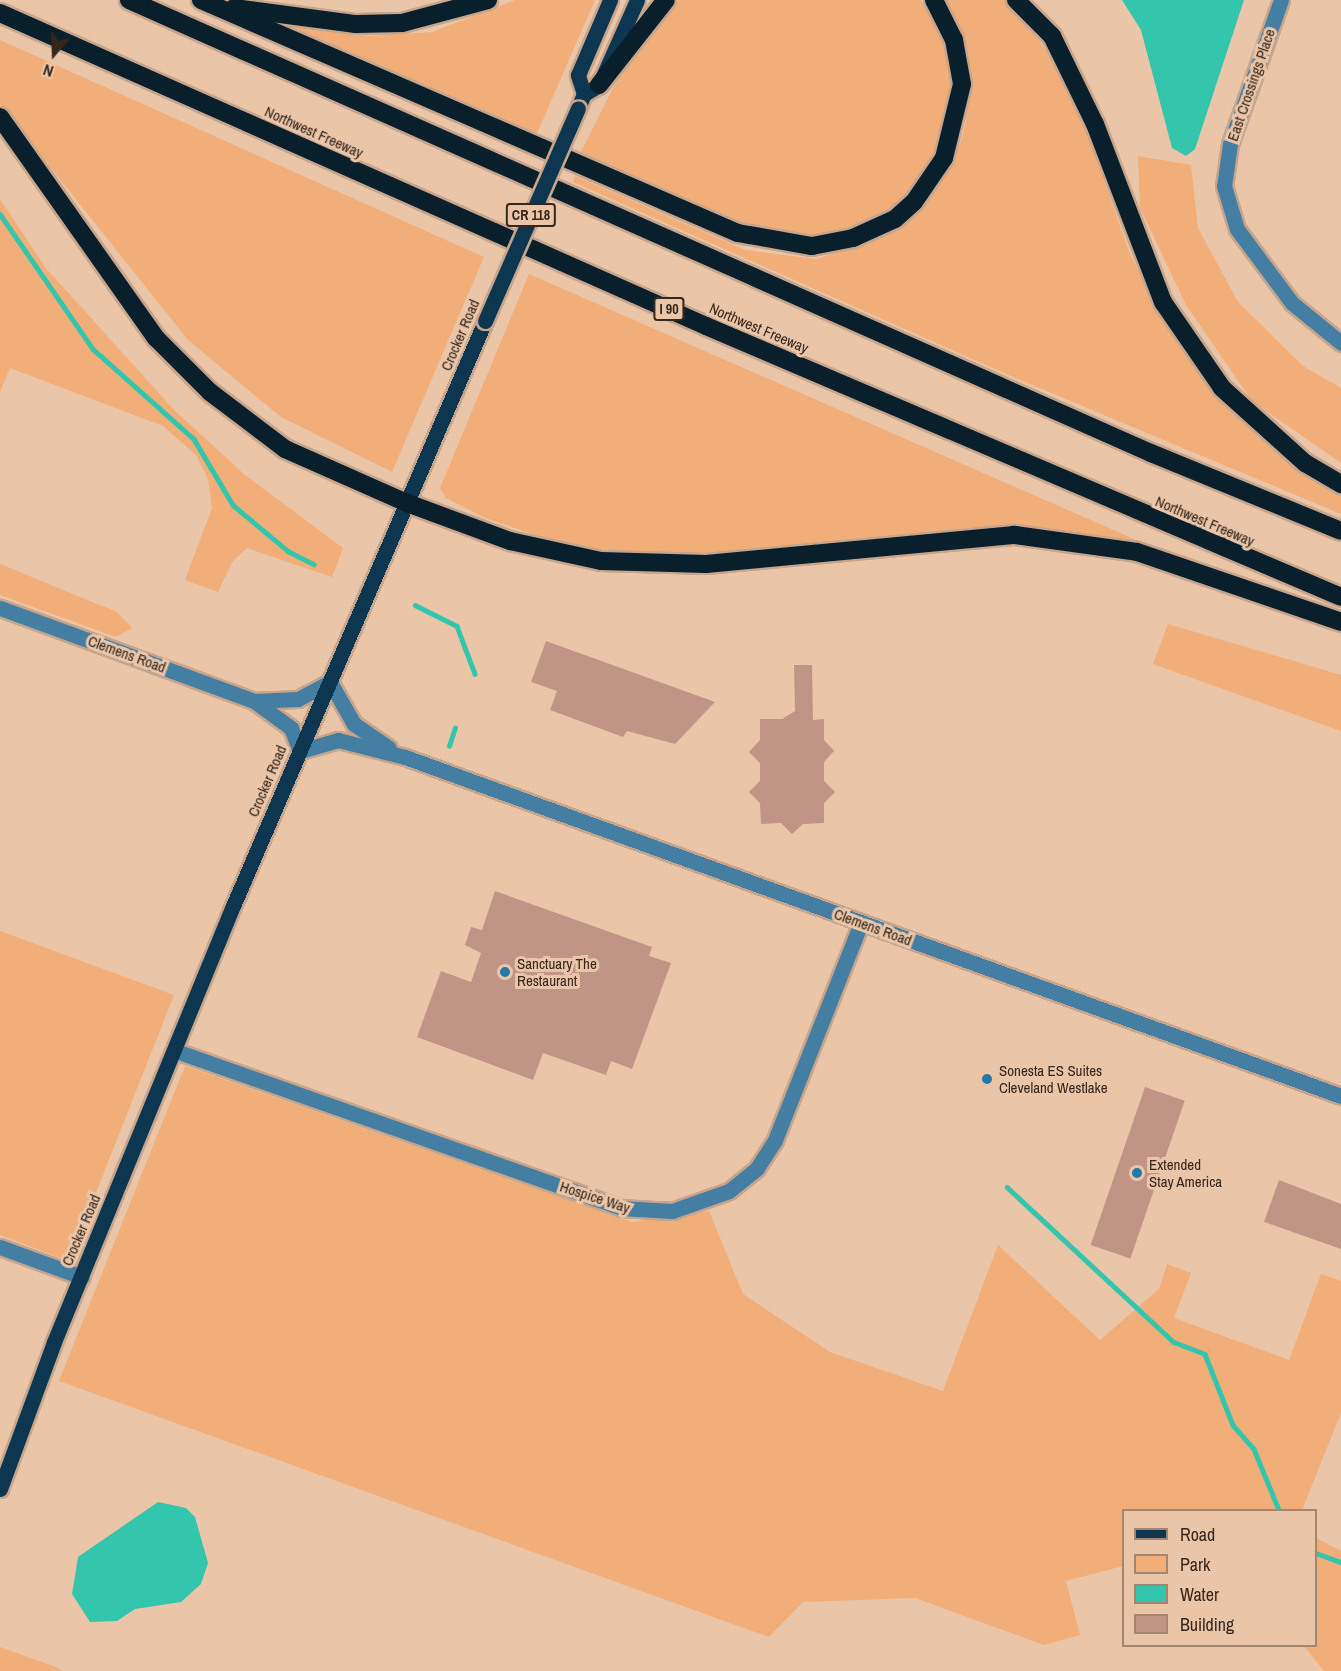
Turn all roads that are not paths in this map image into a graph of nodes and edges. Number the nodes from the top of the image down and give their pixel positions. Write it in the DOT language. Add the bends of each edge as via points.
graph roads {
  1 [pos="129,0"];
  2 [pos="201,0"];
  3 [pos="488,0"];
  4 [pos="610,0"];
  5 [pos="637,0"];
  6 [pos="666,0"];
  7 [pos="934,0"];
  8 [pos="1016,0"];
  9 [pos="1281,0"];
  10 [pos="219,8"];
  11 [pos="0,13"];
  12 [pos="587,96"];
  13 [pos="0,117"];
  14 [pos="1341,343"];
  15 [pos="1341,484"];
  16 [pos="407,503"];
  17 [pos="1341,531"];
  18 [pos="1341,597"];
  19 [pos="0,608"];
  20 [pos="1341,622"];
  21 [pos="330,682"];
  22 [pos="254,701"];
  23 [pos="300,752"];
  24 [pos="405,756"];
  25 [pos="861,923"];
  26 [pos="176,1051"];
  27 [pos="1341,1096"];
  28 [pos="0,1246"];
  29 [pos="82,1277"];
  30 [pos="0,1489"];
  1 -- 17 [label="highway" via="1151,453"];
  2 -- 10 [label="highway"];
  3 -- 10 [label="highway" via="402,23 346,23"];
  4 -- 12 [label="main road, Crocker Road / CR 118" via="578,75"];
  5 -- 12 [label="main road, Crocker Road / CR 118"];
  6 -- 12 [label="highway"];
  7 -- 10 [label="highway" via="954,40 962,84 944,158 914,202 895,219 853,238 812,246 738,233"];
  8 -- 15 [label="highway" via="1052,36 1095,124 1163,303 1222,388 1305,463"];
  9 -- 14 [label="street, East Crossings Place" via="1230,144 1224,186 1237,229 1292,303"];
  11 -- 18 [label="highway, Northwest Freeway / I 90" via="706,326"];
  12 -- 16 [label="main road, Crocker Road / CR 118, bridge"];
  13 -- 16 [label="highway" via="156,338 210,392 285,449"];
  16 -- 20 [label="highway" via="510,541 602,561 706,564 1016,536 1137,552"];
  16 -- 21 [label="main road, Crocker Road / CR 118"];
  19 -- 22 [label="street, Clemens Road"];
  21 -- 22 [label="street, Clemens Road" via="298,699"];
  21 -- 23 [label="main road, Crocker Road / CR 118"];
  21 -- 24 [label="street, Clemens Road" via="354,724"];
  22 -- 23 [label="street, Clemens Road" via="291,728"];
  23 -- 24 [label="street, Clemens Road" via="338,740"];
  23 -- 26 [label="main road, Crocker Road / CR 118"];
  24 -- 25 [label="street, Clemens Road"];
  25 -- 26 [label="street, Hospice Way" via="775,1140 757,1168 729,1191 672,1211 621,1208"];
  25 -- 27 [label="street, Clemens Road"];
  26 -- 29 [label="main road, Crocker Road / CR 118"];
  28 -- 29 [label="street"];
  29 -- 30 [label="main road, Crocker Road / CR 118"];
}
